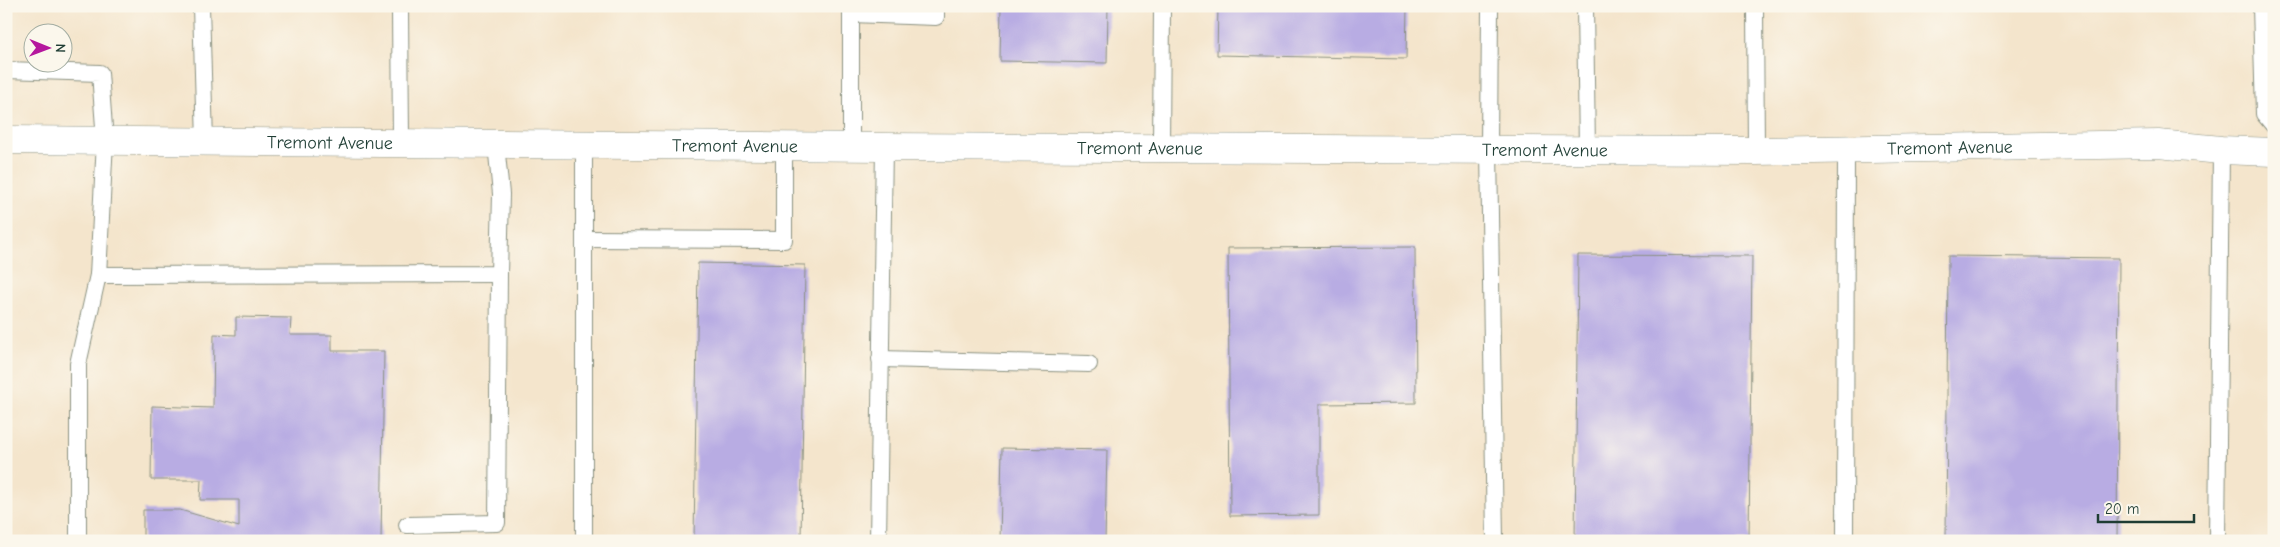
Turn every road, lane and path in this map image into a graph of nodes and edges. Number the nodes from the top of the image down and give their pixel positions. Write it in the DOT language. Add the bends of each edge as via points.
graph roads {
  1 [pos="201,6"];
  2 [pos="400,6"];
  3 [pos="936,6"];
  4 [pos="1162,6"];
  5 [pos="1490,6"];
  6 [pos="1585,6"];
  7 [pos="1755,6"];
  8 [pos="2261,6"];
  9 [pos="851,10"];
  10 [pos="6,70"];
  11 [pos="2274,126"];
  12 [pos="6,140"];
  13 [pos="104,141"];
  14 [pos="205,142"];
  15 [pos="401,143"];
  16 [pos="496,144"];
  17 [pos="584,145"];
  18 [pos="784,146"];
  19 [pos="851,147"];
  20 [pos="884,148"];
  21 [pos="1161,149"];
  22 [pos="1489,150"];
  23 [pos="1587,150"];
  24 [pos="1846,150"];
  25 [pos="2221,150"];
  26 [pos="1756,152"];
  27 [pos="2274,152"];
  28 [pos="584,239"];
  29 [pos="499,274"];
  30 [pos="98,275"];
  31 [pos="880,359"];
  32 [pos="1089,364"];
  33 [pos="407,525"];
  34 [pos="78,541"];
  35 [pos="584,541"];
  36 [pos="878,541"];
  37 [pos="1495,541"];
  38 [pos="1845,541"];
  39 [pos="2217,541"];
  1 -- 14 [label="lane"];
  2 -- 15 [label="lane"];
  3 -- 9 [label="lane" via="936,17"];
  4 -- 21 [label="lane"];
  5 -- 22 [label="lane"];
  6 -- 23 [label="lane"];
  7 -- 26 [label="lane"];
  8 -- 11 [label="lane" via="2264,114"];
  9 -- 19 [label="lane"];
  10 -- 13 [label="lane" via="100,73"];
  12 -- 13 [label="street, Tremont Avenue"];
  13 -- 14 [label="street, Tremont Avenue"];
  13 -- 30 [label="lane"];
  14 -- 15 [label="street, Tremont Avenue"];
  15 -- 16 [label="street, Tremont Avenue"];
  16 -- 17 [label="street, Tremont Avenue"];
  16 -- 29 [label="lane" via="501,194"];
  17 -- 18 [label="street, Tremont Avenue"];
  17 -- 28 [label="lane"];
  18 -- 19 [label="street, Tremont Avenue"];
  18 -- 28 [label="lane" via="784,240"];
  19 -- 20 [label="street, Tremont Avenue"];
  20 -- 21 [label="street, Tremont Avenue"];
  20 -- 31 [label="lane"];
  21 -- 22 [label="street, Tremont Avenue"];
  22 -- 23 [label="street, Tremont Avenue"];
  22 -- 37 [label="lane"];
  23 -- 26 [label="street, Tremont Avenue"];
  24 -- 25 [label="street, Tremont Avenue" via="2158,144"];
  24 -- 26 [label="street, Tremont Avenue"];
  24 -- 38 [label="lane"];
  25 -- 27 [label="street, Tremont Avenue"];
  25 -- 39 [label="lane"];
  28 -- 35 [label="lane"];
  29 -- 30 [label="lane"];
  29 -- 33 [label="lane" via="497,523"];
  30 -- 34 [label="lane" via="78,364"];
  31 -- 32 [label="lane"];
  31 -- 36 [label="lane"];
}
